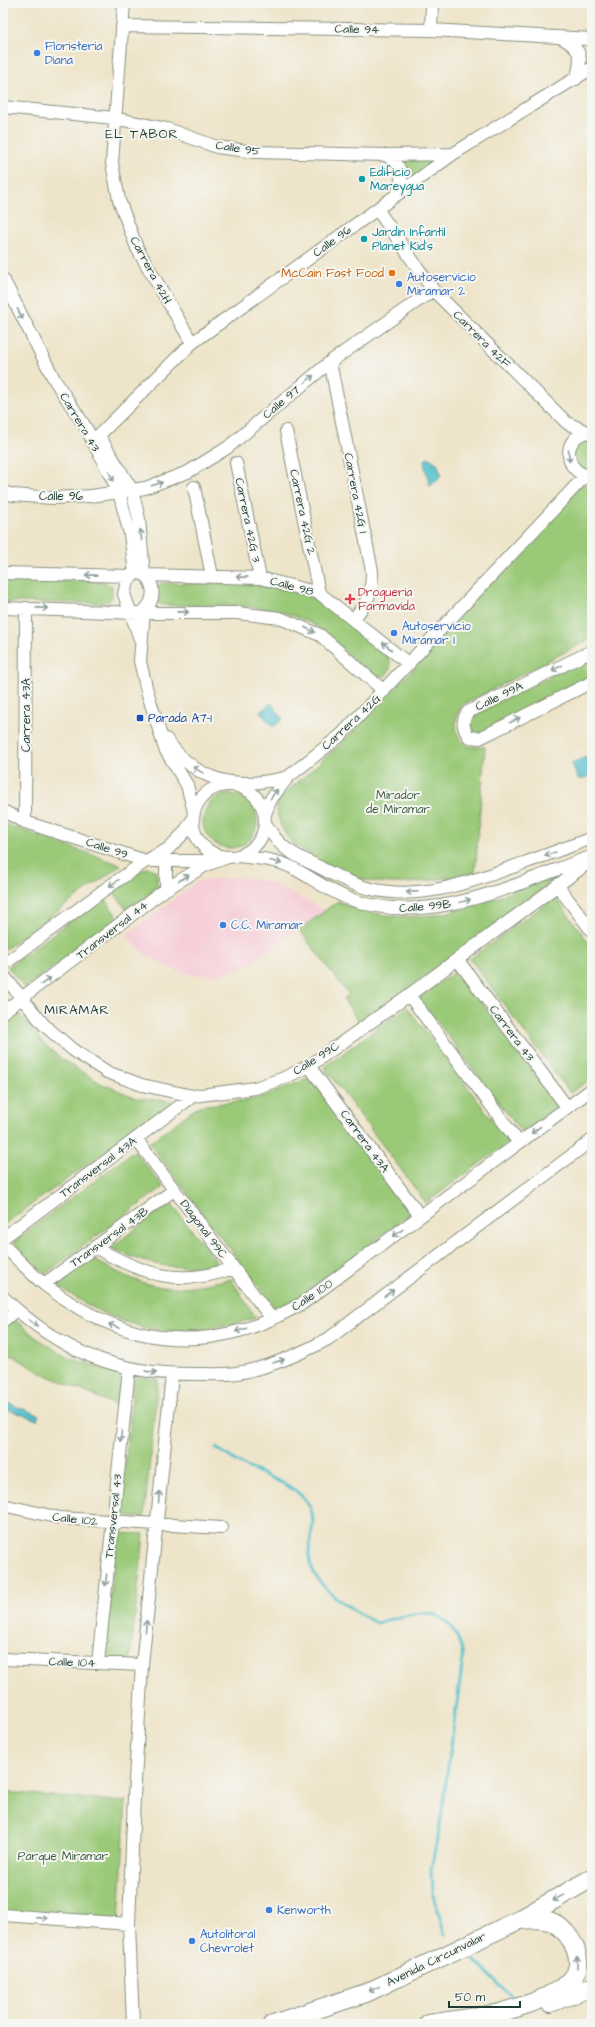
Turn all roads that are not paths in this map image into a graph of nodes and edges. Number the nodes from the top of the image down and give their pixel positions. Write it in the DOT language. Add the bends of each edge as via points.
graph roads {
  1 [pos="124,3"];
  2 [pos="432,3"];
  3 [pos="122,26"];
  4 [pos="431,30"];
  5 [pos="561,37"];
  6 [pos="592,39"];
  7 [pos="592,68"];
  8 [pos="576,79"];
  9 [pos="3,106"];
  10 [pos="114,118"];
  11 [pos="453,154"];
  12 [pos="387,155"];
  13 [pos="397,194"];
  14 [pos="377,208"];
  15 [pos="3,279"];
  16 [pos="433,290"];
  17 [pos="192,343"];
  18 [pos="330,362"];
  19 [pos="567,423"];
  20 [pos="286,430"];
  21 [pos="590,432"];
  22 [pos="96,439"];
  23 [pos="573,440"];
  24 [pos="236,463"];
  25 [pos="584,474"];
  26 [pos="194,487"];
  27 [pos="132,490"];
  28 [pos="3,492"];
  29 [pos="119,492"];
  30 [pos="3,573"];
  31 [pos="139,575"];
  32 [pos="212,576"];
  33 [pos="260,578"];
  34 [pos="319,593"];
  35 [pos="3,608"];
  36 [pos="26,608"];
  37 [pos="131,612"];
  38 [pos="144,612"];
  39 [pos="354,619"];
  40 [pos="141,644"];
  41 [pos="592,650"];
  42 [pos="409,664"];
  43 [pos="592,682"];
  44 [pos="384,691"];
  45 [pos="160,730"];
  46 [pos="288,777"];
  47 [pos="234,784"];
  48 [pos="3,811"];
  49 [pos="193,816"];
  50 [pos="265,819"];
  51 [pos="25,822"];
  52 [pos="592,838"];
  53 [pos="227,858"];
  54 [pos="592,858"];
  55 [pos="146,861"];
  56 [pos="166,861"];
  57 [pos="557,885"];
  58 [pos="166,889"];
  59 [pos="592,931"];
  60 [pos="457,959"];
  61 [pos="3,965"];
  62 [pos="3,975"];
  63 [pos="409,995"];
  64 [pos="22,998"];
  65 [pos="3,1012"];
  66 [pos="309,1066"];
  67 [pos="592,1089"];
  68 [pos="193,1096"];
  69 [pos="567,1107"];
  70 [pos="136,1139"];
  71 [pos="592,1140"];
  72 [pos="519,1143"];
  73 [pos="174,1190"];
  74 [pos="420,1216"];
  75 [pos="3,1238"];
  76 [pos="3,1245"];
  77 [pos="95,1247"];
  78 [pos="233,1268"];
  79 [pos="44,1284"];
  80 [pos="3,1297"];
  81 [pos="16,1310"];
  82 [pos="272,1319"];
  83 [pos="3,1321"];
  84 [pos="129,1369"];
  85 [pos="172,1375"];
  86 [pos="3,1505"];
  87 [pos="112,1522"];
  88 [pos="157,1524"];
  89 [pos="221,1528"];
  90 [pos="3,1659"];
  91 [pos="98,1663"];
  92 [pos="142,1665"];
  93 [pos="592,1878"];
  94 [pos="3,1915"];
  95 [pos="519,1920"];
  96 [pos="129,1924"];
  97 [pos="592,1987"];
  98 [pos="490,2016"];
  99 [pos="133,2024"];
  100 [pos="273,2024"];
  101 [pos="429,2024"];
  1 -- 3 [label="street, Carrera 42H"];
  2 -- 4 [label="street"];
  3 -- 4 [label="street, Calle 94"];
  3 -- 10 [label="street, Carrera 42H"];
  4 -- 5 [label="street, Calle 94"];
  5 -- 6 [label="street, Calle 94"];
  5 -- 8 [label="street" via="572,43 579,52 580,63"];
  7 -- 8 [label="street, Calle 96"];
  8 -- 11 [label="street, Calle 96"];
  9 -- 10 [label="street, Calle 95"];
  10 -- 12 [label="street, Calle 95" via="167,129 217,147 255,152"];
  10 -- 17 [label="street, Carrera 42H" via="112,163 119,200 137,248"];
  11 -- 12 [label="street, Calle 95"];
  11 -- 13 [label="street, Calle 96"];
  12 -- 13 [label="street" via="397,163 401,172 402,182"];
  13 -- 14 [label="street, Calle 96"];
  14 -- 16 [label="street, Carrera 42F"];
  14 -- 17 [label="street, Calle 96"];
  15 -- 22 [label="street, Carrera 43, one-way" via="54,379"];
  16 -- 18 [label="street, Calle 97"];
  16 -- 19 [label="street, Carrera 42F"];
  17 -- 22 [label="street, Calle 96"];
  27 -- 18 [label="street, Calle 97, one-way" via="145,488 188,472 227,448"];
  18 -- 39 [label="street, Carrera 42G 1" via="372,570 369,597"];
  19 -- 21 [label="street, Carrera 42F"];
  19 -- 23 [label="street, Carrera 42F"];
  20 -- 34 [label="street, Carrera 42G 2"];
  21 -- 23 [label="street" via="580,434"];
  22 -- 27 [label="street, Carrera 43"];
  22 -- 29 [label="street, Carrera 43, one-way"];
  23 -- 25 [label="street, one-way" via="568,455 570,463"];
  24 -- 33 [label="street, Carrera 42G 3"];
  25 -- 42 [label="street"];
  26 -- 32 [label="street"];
  27 -- 29 [label="street, Calle 97"];
  31 -- 27 [label="street, Carrera 43, one-way" via="139,519"];
  28 -- 29 [label="street, Calle 96" via="53,498"];
  29 -- 31 [label="street, Carrera 43"];
  31 -- 30 [label="street, Calle 98, one-way"];
  31 -- 32 [label="street, Calle 98"];
  31 -- 37 [label="street" via="127,582 124,594"];
  31 -- 38 [label="street" via="152,584 153,594"];
  33 -- 32 [label="street, Calle 98, one-way"];
  33 -- 34 [label="street, Calle 98"];
  34 -- 39 [label="street, Calle 98"];
  35 -- 36 [label="street"];
  36 -- 37 [label="street, one-way"];
  36 -- 51 [label="street, Carrera 43A"];
  37 -- 38 [label="street"];
  37 -- 40 [label="street"];
  38 -- 40 [label="street"];
  38 -- 44 [label="street, one-way" via="255,614 280,618 320,635"];
  42 -- 39 [label="street, Calle 98, one-way"];
  40 -- 45 [label="street" via="140,661 143,676"];
  41 -- 43 [label="street, Calle 99A, one-way" via="468,712 463,727 469,737 480,738"];
  42 -- 44 [label="street, Carrera 42G"];
  44 -- 46 [label="street, Carrera 42G" via="341,734"];
  47 -- 45 [label="street, one-way" via="211,777 189,764"];
  45 -- 49 [label="street" via="170,759 187,785"];
  46 -- 47 [label="street, Carrera 42G" via="269,782"];
  50 -- 46 [label="street, Carrera 42G, one-way" via="270,799"];
  47 -- 49 [label="street" via="211,789 202,796"];
  47 -- 50 [label="street" via="256,795 262,805"];
  48 -- 51 [label="street, Calle 99"];
  49 -- 53 [label="street" via="197,837 202,845 210,852"];
  49 -- 55 [label="street" via="184,833 172,846"];
  52 -- 50 [label="street, Calle 99B, one-way" via="470,883 422,892 391,892 351,883 290,852 278,843"];
  50 -- 53 [label="street" via="265,829 254,848"];
  51 -- 55 [label="street, Calle 99"];
  53 -- 54 [label="street, Calle 99B, one-way" via="257,858 290,866 351,900 392,908 415,909 467,900"];
  53 -- 56 [label="street, Calle 99"];
  58 -- 53 [label="street, Transversal 44, one-way"];
  54 -- 57 [label="street, Calle 99C"];
  55 -- 56 [label="street, Calle 99"];
  55 -- 61 [label="street, one-way"];
  56 -- 58 [label="street"];
  57 -- 59 [label="street"];
  57 -- 60 [label="street, Calle 99C"];
  64 -- 58 [label="street, Transversal 44, one-way"];
  60 -- 63 [label="street, Calle 99C"];
  60 -- 69 [label="street, Carrera 43"];
  62 -- 64 [label="street, Calle 99C"];
  63 -- 66 [label="street, Calle 99C"];
  63 -- 72 [label="street"];
  64 -- 65 [label="street, Transversal 44"];
  64 -- 68 [label="street, Calle 99C" via="59,1039 107,1072 142,1085"];
  66 -- 68 [label="street, Calle 99C" via="255,1088"];
  66 -- 74 [label="street, Carrera 43A"];
  67 -- 69 [label="street, Calle 100"];
  68 -- 70 [label="street, Transversal 43A"];
  69 -- 72 [label="street, Calle 100, one-way"];
  70 -- 73 [label="street, Diagonal 99C"];
  70 -- 75 [label="street, Transversal 43A"];
  85 -- 71 [label="street, one-way" via="237,1373 297,1356 328,1339"];
  72 -- 74 [label="street, Calle 100"];
  73 -- 77 [label="street, Transversal 43B"];
  73 -- 78 [label="street, Diagonal 99C"];
  74 -- 82 [label="street, Calle 100, one-way" via="303,1303"];
  76 -- 79 [label="street, Calle 100"];
  77 -- 78 [label="street" via="124,1264 166,1277 195,1278"];
  77 -- 79 [label="street, Transversal 43B"];
  78 -- 82 [label="street, Diagonal 99C"];
  82 -- 79 [label="street, Calle 100, one-way" via="239,1331 211,1336 185,1338 142,1335 101,1321 74,1306"];
  80 -- 81 [label="street"];
  81 -- 83 [label="street"];
  81 -- 84 [label="street, one-way" via="54,1339 93,1358"];
  84 -- 85 [label="street, one-way"];
  84 -- 87 [label="street, Transversal 43, one-way"];
  88 -- 85 [label="street, one-way"];
  86 -- 87 [label="street, Calle 102" via="60,1518"];
  87 -- 88 [label="street, Calle 102"];
  87 -- 91 [label="street, Transversal 43, one-way"];
  88 -- 89 [label="street, Calle 102"];
  92 -- 88 [label="street, one-way"];
  90 -- 91 [label="street, Calle 104"];
  91 -- 92 [label="street, Calle 104"];
  92 -- 96 [label="street"];
  93 -- 95 [label="highway, Avenida Circunvalar, one-way"];
  94 -- 96 [label="street, one-way"];
  98 -- 95 [label="highway, one-way" via="547,1996 571,1981 577,1970 576,1950 568,1935 553,1922 538,1919"];
  95 -- 100 [label="highway, Avenida Circunvalar, one-way" via="366,1993"];
  96 -- 99 [label="street"];
  97 -- 98 [label="highway" via="548,2004"];
  98 -- 101 [label="highway"];
}
